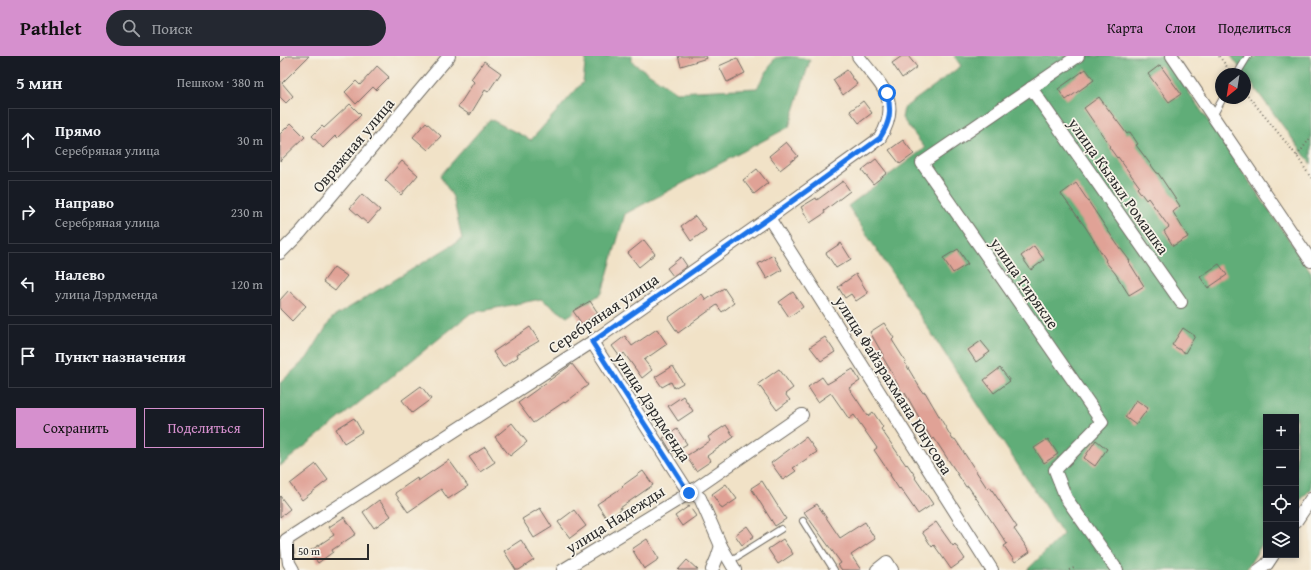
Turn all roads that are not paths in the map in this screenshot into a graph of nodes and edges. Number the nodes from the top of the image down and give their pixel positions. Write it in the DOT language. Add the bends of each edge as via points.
graph roads {
  1 [pos="449,56"];
  2 [pos="858,56"];
  3 [pos="1078,56"];
  4 [pos="1172,56"];
  5 [pos="1248,56"];
  6 [pos="1241,68"];
  7 [pos="1031,88"];
  8 [pos="1219,104"];
  9 [pos="1212,116"];
  10 [pos="769,218"];
  11 [pos="280,253"];
  12 [pos="1311,261"];
  13 [pos="1181,302"];
  14 [pos="592,342"];
  15 [pos="802,415"];
  16 [pos="689,493"];
  17 [pos="1311,499"];
  18 [pos="1299,517"];
  19 [pos="803,521"];
  20 [pos="781,529"];
  21 [pos="721,546"];
  22 [pos="1271,558"];
  23 [pos="732,565"];
  24 [pos="293,570"];
  25 [pos="563,570"];
  26 [pos="712,570"];
  27 [pos="834,570"];
  28 [pos="877,570"];
  29 [pos="892,570"];
  30 [pos="992,570"];
  31 [pos="1117,570"];
  32 [pos="1259,570"];
  1 -- 11 [label="street, Овражная улица" via="301,232"];
  2 -- 10 [label="street, Серебряная улица" via="887,93 890,104 887,127 880,138"];
  3 -- 7 [label="street"];
  4 -- 9 [label="street"];
  5 -- 6 [label="lane"];
  7 -- 13 [label="street, улица Кызыл Ромашка"];
  7 -- 31 [label="street, улица Тирякле" via="922,163 1102,422 1055,470 1066,498"];
  8 -- 9 [label="lane"];
  9 -- 12 [label="street"];
  10 -- 14 [label="street, Серебряная улица"];
  10 -- 30 [label="street, улица Файзрахмана Юнусова"];
  14 -- 16 [label="street, улица Дэрдменда"];
  14 -- 24 [label="street, Серебряная улица" via="286,540 289,563"];
  15 -- 16 [label="street, улица Надежды"];
  16 -- 21 [label="street, улица Дэрдменда" via="700,498"];
  16 -- 25 [label="street, улица Надежды"];
  17 -- 18 [label="street"];
  19 -- 27 [label="lane"];
  20 -- 23 [label="lane"];
  21 -- 23 [label="street, улица Дэрдменда"];
  21 -- 26 [label="street"];
  22 -- 32 [label="street"];
  28 -- 29 [label="street" via="888,562"];
}
